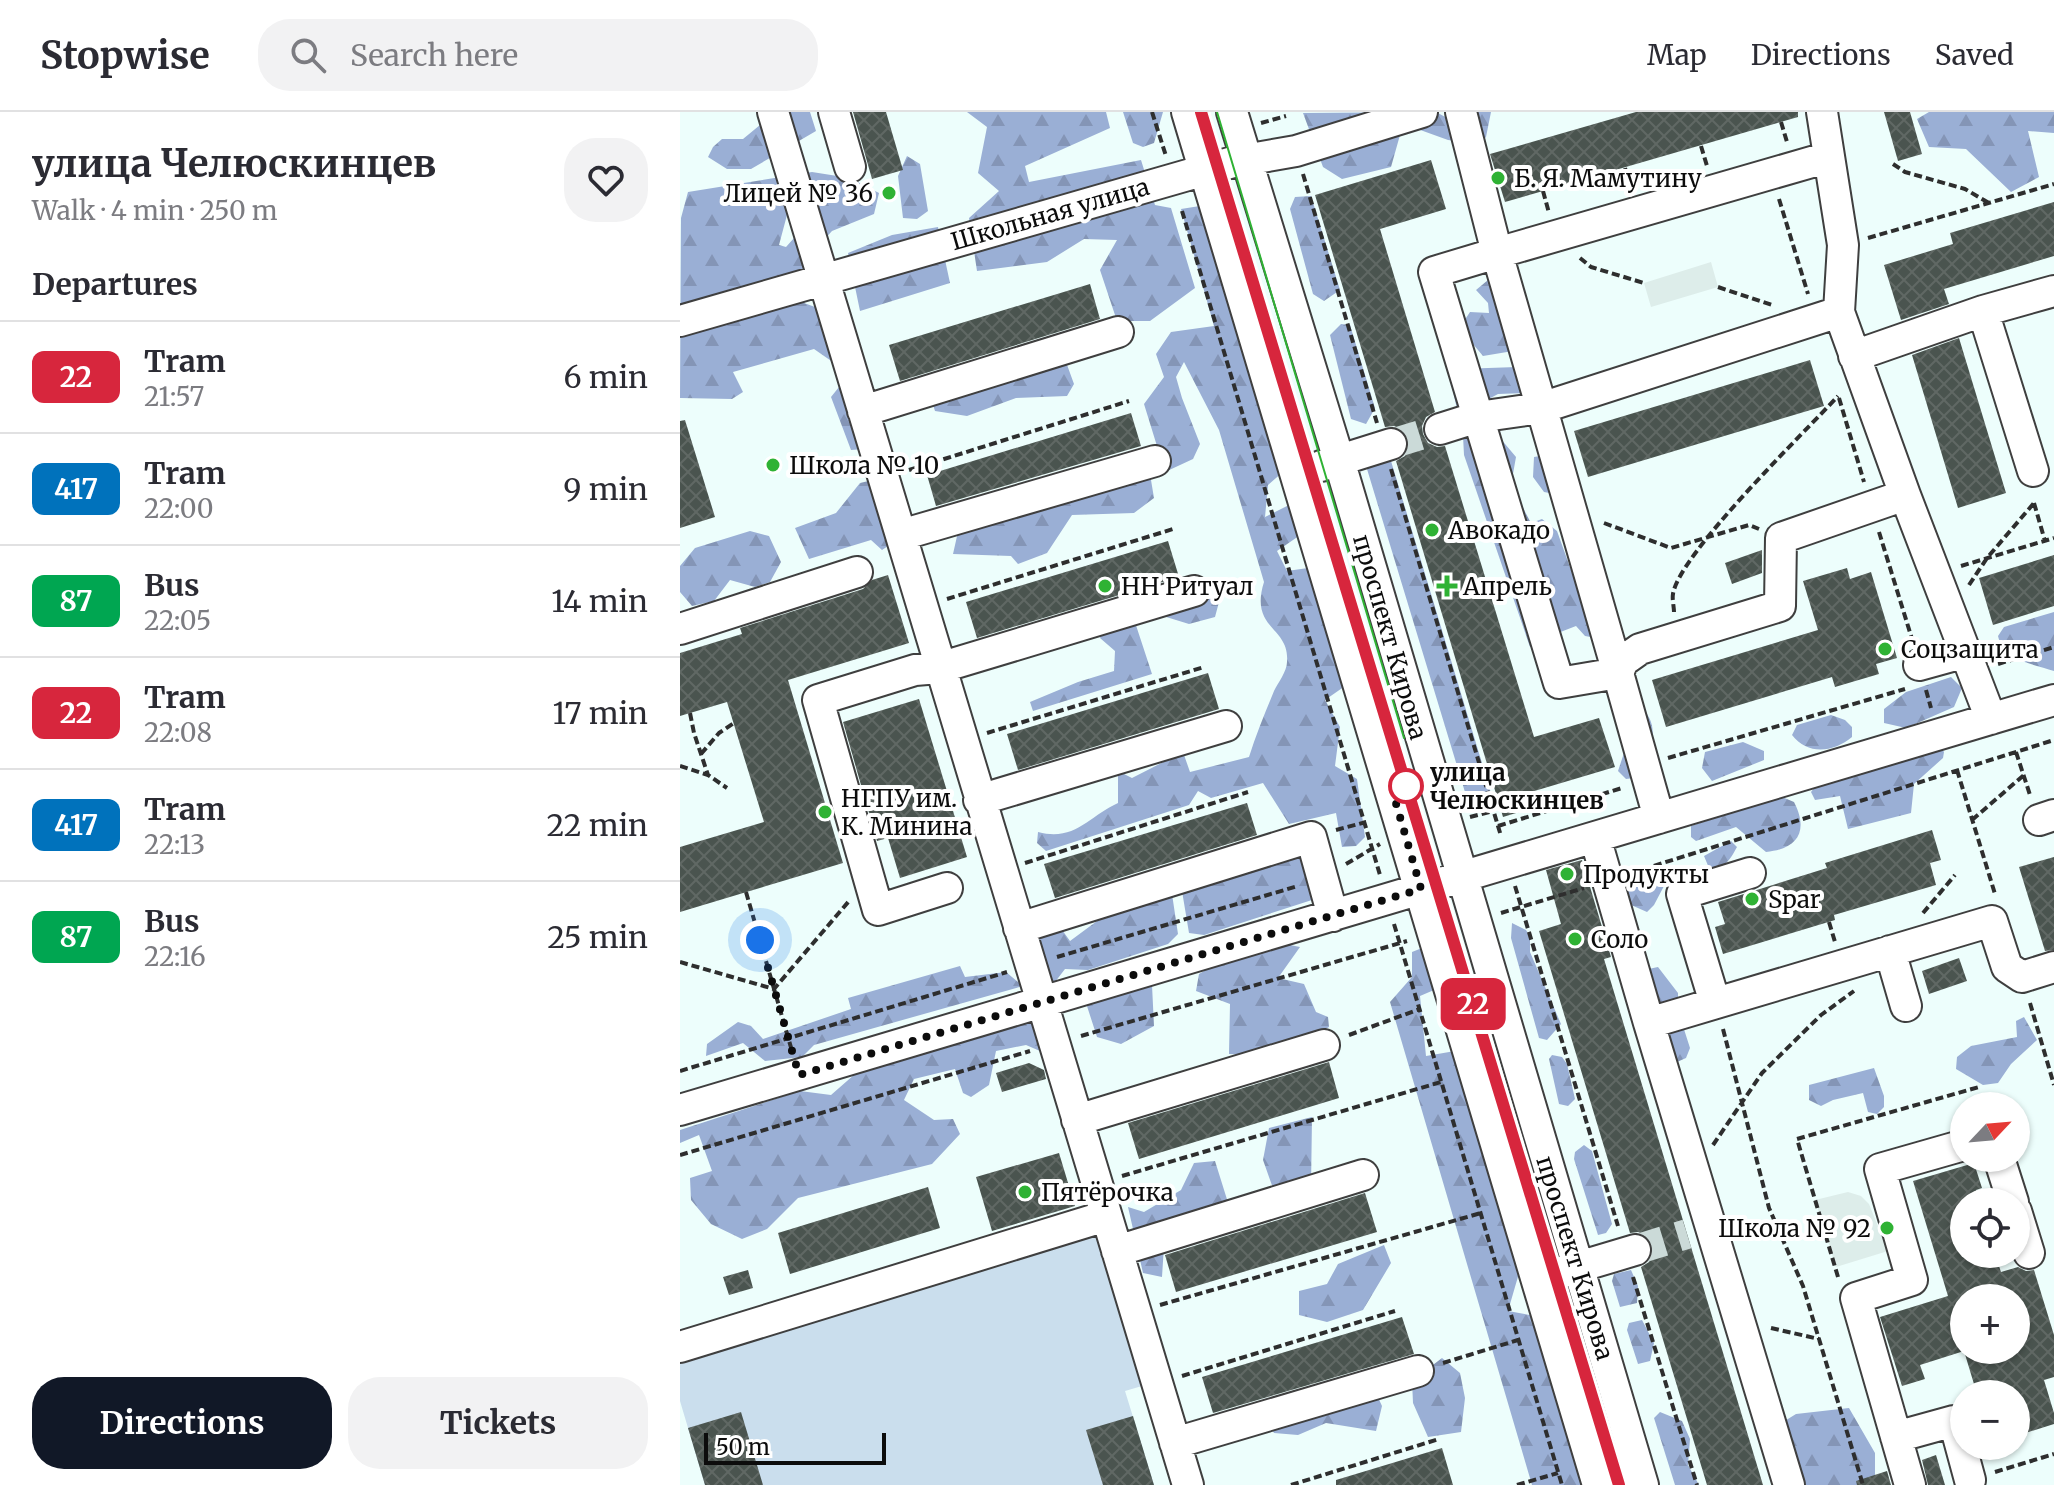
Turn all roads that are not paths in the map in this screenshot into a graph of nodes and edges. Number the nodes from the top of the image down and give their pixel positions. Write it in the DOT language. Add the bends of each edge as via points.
graph roads {
  1 [pos="773,112"];
  2 [pos="834,112"];
  3 [pos="1187,112"];
  4 [pos="1422,112"];
  5 [pos="1461,112"];
  6 [pos="1822,112"];
  7 [pos="1246,118"];
  8 [pos="1829,157"];
  9 [pos="1247,159"];
  10 [pos="850,167"];
  11 [pos="1205,170"];
  12 [pos="1497,253"];
  13 [pos="822,279"];
  14 [pos="2054,291"];
  15 [pos="1983,311"];
  16 [pos="1827,316"];
  17 [pos="680,321"];
  18 [pos="1118,332"];
  19 [pos="1854,356"];
  20 [pos="1541,408"];
  21 [pos="863,411"];
  22 [pos="1478,417"];
  23 [pos="1440,429"];
  24 [pos="1387,446"];
  25 [pos="1339,460"];
  26 [pos="1155,461"];
  27 [pos="2033,471"];
  28 [pos="1296,472"];
  29 [pos="1905,495"];
  30 [pos="901,535"];
  31 [pos="857,572"];
  32 [pos="1194,591"];
  33 [pos="680,629"];
  34 [pos="1965,649"];
  35 [pos="939,668"];
  36 [pos="1618,673"];
  37 [pos="1922,674"];
  38 [pos="2052,706"];
  39 [pos="1991,719"];
  40 [pos="1226,726"];
  41 [pos="979,800"];
  42 [pos="1659,818"];
  43 [pos="1595,837"];
  44 [pos="1750,873"];
  45 [pos="1461,877"];
  46 [pos="947,888"];
  47 [pos="1421,889"];
  48 [pos="1333,916"];
  49 [pos="1019,928"];
  50 [pos="1890,951"];
  51 [pos="2054,967"];
  52 [pos="1715,1003"];
  53 [pos="1042,1004"];
  54 [pos="1906,1006"];
  55 [pos="1649,1023"];
  56 [pos="1324,1045"];
  57 [pos="680,1110"];
  58 [pos="1077,1120"];
  59 [pos="1950,1149"];
  60 [pos="1363,1175"];
  61 [pos="1106,1216"];
  62 [pos="1117,1251"];
  63 [pos="1631,1251"];
  64 [pos="1578,1268"];
  65 [pos="1537,1280"];
  66 [pos="680,1347"];
  67 [pos="1418,1371"];
  68 [pos="1896,1437"];
  69 [pos="1175,1443"];
  70 [pos="1970,1480"];
  71 [pos="1188,1485"];
  72 [pos="1598,1485"];
  73 [pos="1643,1485"];
  74 [pos="1789,1485"];
  75 [pos="1910,1485"];
  1 -- 13 [label="street"];
  2 -- 10 [label="street"];
  3 -- 11 [label="street, проспект Кирова"];
  4 -- 9 [label="street, Школьная улица" via="1296,151"];
  5 -- 12 [label="street"];
  6 -- 8 [label="street"];
  7 -- 9 [label="street, проспект Кирова"];
  8 -- 12 [label="street"];
  8 -- 16 [label="street" via="1843,245"];
  9 -- 11 [label="street, Школьная улица"];
  9 -- 25 [label="street, проспект Кирова"];
  11 -- 13 [label="street, Школьная улица"];
  11 -- 28 [label="street, проспект Кирова"];
  12 -- 20 [label="street"];
  12 -- 22 [label="street" via="1434,272"];
  13 -- 17 [label="street, Школьная улица"];
  13 -- 21 [label="street"];
  14 -- 15 [label="street"];
  15 -- 19 [label="street"];
  15 -- 27 [label="street"];
  16 -- 19 [label="street"];
  16 -- 20 [label="street"];
  18 -- 21 [label="street"];
  19 -- 29 [label="street"];
  20 -- 22 [label="street"];
  20 -- 36 [label="street"];
  21 -- 30 [label="street"];
  22 -- 23 [label="street"];
  22 -- 36 [label="street" via="1559,683"];
  24 -- 25 [label="street"];
  25 -- 28 [label="street"];
  25 -- 45 [label="street, проспект Кирова"];
  26 -- 30 [label="street"];
  28 -- 47 [label="street, проспект Кирова"];
  29 -- 34 [label="street"];
  29 -- 36 [label="street" via="1781,538 1780,606 1640,649 1623,661"];
  30 -- 35 [label="street"];
  31 -- 33 [label="street"];
  32 -- 35 [label="street"];
  34 -- 37 [label="street"];
  34 -- 39 [label="street"];
  35 -- 41 [label="street"];
  35 -- 46 [label="street" via="915,670 818,700 878,910"];
  36 -- 42 [label="street"];
  38 -- 39 [label="street"];
  39 -- 42 [label="street"];
  40 -- 41 [label="street"];
  41 -- 49 [label="street"];
  42 -- 43 [label="street"];
  43 -- 45 [label="street"];
  43 -- 55 [label="street"];
  44 -- 52 [label="street" via="1682,894"];
  45 -- 47 [label="street"];
  45 -- 64 [label="street, проспект Кирова"];
  47 -- 48 [label="street"];
  47 -- 65 [label="street, проспект Кирова"];
  48 -- 49 [label="street" via="1311,837"];
  48 -- 53 [label="street"];
  49 -- 53 [label="street"];
  50 -- 51 [label="street" via="1992,921 2007,967 2022,977"];
  50 -- 52 [label="street"];
  50 -- 54 [label="street"];
  52 -- 55 [label="street"];
  53 -- 57 [label="street"];
  53 -- 58 [label="street"];
  55 -- 74 [label="street" via="1694,1173 1699,1231 1739,1321"];
  56 -- 58 [label="street"];
  58 -- 61 [label="street"];
  59 -- 68 [label="street" via="1880,1169 1912,1280 1856,1298"];
  60 -- 62 [label="street"];
  61 -- 62 [label="street"];
  61 -- 66 [label="street"];
  62 -- 69 [label="street"];
  63 -- 64 [label="street"];
  64 -- 65 [label="street"];
  64 -- 73 [label="street, проспект Кирова"];
  65 -- 72 [label="street, проспект Кирова"];
  67 -- 69 [label="street"];
  68 -- 70 [label="street" via="1954,1421"];
  68 -- 75 [label="street"];
  69 -- 71 [label="street"];
}
